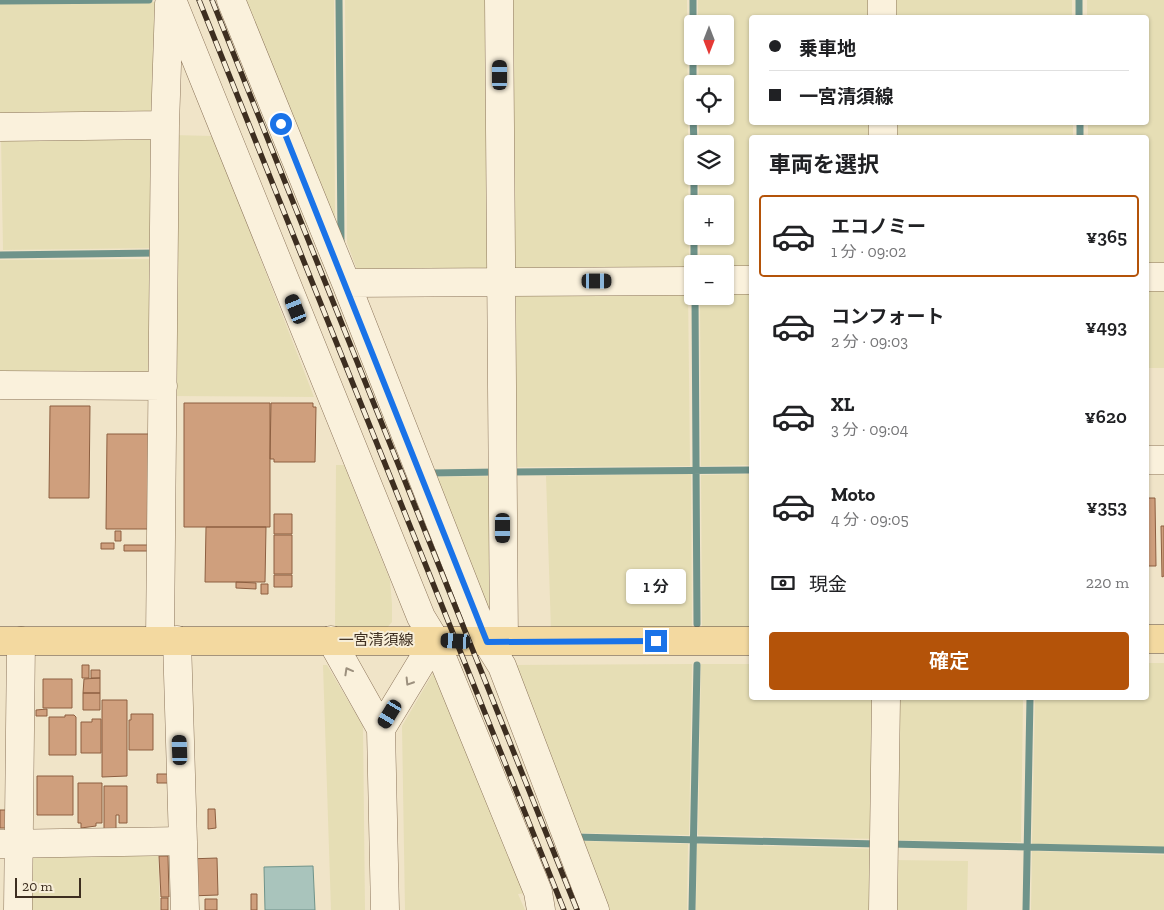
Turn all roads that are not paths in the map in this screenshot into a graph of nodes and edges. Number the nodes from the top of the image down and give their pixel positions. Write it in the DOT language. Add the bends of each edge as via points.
graph roads {
  1 [pos="171,0"];
  2 [pos="231,0"];
  3 [pos="499,0"];
  4 [pos="882,0"];
  5 [pos="882,15"];
  6 [pos="165,125"];
  7 [pos="0,127"];
  8 [pos="1149,277"];
  9 [pos="1164,277"];
  10 [pos="684,280"];
  11 [pos="734,280"];
  12 [pos="749,280"];
  13 [pos="501,282"];
  14 [pos="346,283"];
  15 [pos="0,385"];
  16 [pos="163,386"];
  17 [pos="1149,460"];
  18 [pos="1164,460"];
  19 [pos="1164,639"];
  20 [pos="168,640"];
  21 [pos="331,640"];
  22 [pos="435,640"];
  23 [pos="1149,640"];
  24 [pos="10,641"];
  25 [pos="749,641"];
  26 [pos="496,642"];
  27 [pos="886,700"];
  28 [pos="381,728"];
  29 [pos="183,842"];
  30 [pos="9,844"];
  31 [pos="18,910"];
  32 [pos="185,910"];
  33 [pos="385,910"];
  34 [pos="541,910"];
  35 [pos="595,910"];
  36 [pos="883,910"];
  1 -- 6 [label="street"];
  1 -- 22 [label="street" via="417,608"];
  2 -- 14 [label="street"];
  3 -- 13 [label="street"];
  4 -- 5 [label="street"];
  6 -- 7 [label="street"];
  6 -- 16 [label="street"];
  8 -- 9 [label="street"];
  10 -- 13 [label="street"];
  11 -- 12 [label="street"];
  13 -- 14 [label="street"];
  13 -- 26 [label="street"];
  14 -- 26 [label="street"];
  15 -- 16 [label="street"];
  16 -- 20 [label="street"];
  17 -- 18 [label="street"];
  19 -- 23 [label="main road"];
  20 -- 21 [label="main road, 一宮清須線"];
  20 -- 24 [label="main road, 一宮清須線"];
  20 -- 29 [label="street"];
  21 -- 22 [label="main road, 一宮清須線"];
  28 -- 21 [label="street, one-way"];
  22 -- 26 [label="main road, 一宮清須線"];
  22 -- 28 [label="street, one-way"];
  22 -- 34 [label="street" via="538,892"];
  24 -- 30 [label="street"];
  25 -- 26 [label="main road, 一宮清須線"];
  26 -- 35 [label="street" via="502,666"];
  27 -- 36 [label="street"];
  28 -- 33 [label="street"];
  29 -- 30 [label="street"];
  29 -- 32 [label="street"];
  30 -- 31 [label="street"];
}
